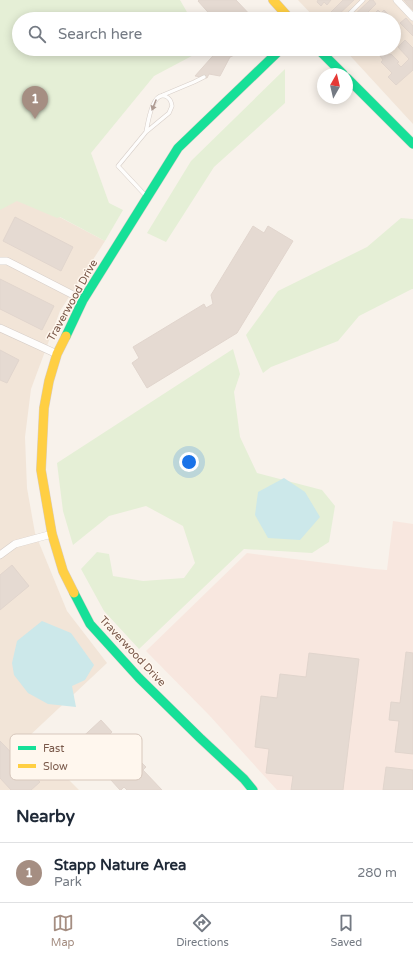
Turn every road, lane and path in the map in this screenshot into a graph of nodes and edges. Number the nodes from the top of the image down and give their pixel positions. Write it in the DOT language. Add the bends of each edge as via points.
graph roads {
  1 [pos="273,0"];
  2 [pos="363,0"];
  3 [pos="397,0"];
  4 [pos="284,12"];
  5 [pos="351,12"];
  6 [pos="413,17"];
  7 [pos="274,56"];
  8 [pos="325,56"];
  9 [pos="337,68"];
  10 [pos="204,77"];
  11 [pos="353,84"];
  12 [pos="162,96"];
  13 [pos="146,132"];
  14 [pos="413,144"];
  15 [pos="147,196"];
  16 [pos="0,261"];
  17 [pos="83,300"];
  18 [pos="0,328"];
  19 [pos="57,354"];
  20 [pos="52,534"];
  21 [pos="0,555"];
  22 [pos="253,790"];
  1 -- 4 [label="street"];
  2 -- 5 [label="lane"];
  3 -- 6 [label="street"];
  7 -- 15 [label="street, Traverwood Drive" via="178,148"];
  8 -- 9 [label="street"];
  10 -- 12 [label="lane"];
  11 -- 14 [label="street"];
  12 -- 13 [label="lane, one-way" via="153,104"];
  12 -- 13 [label="lane" via="169,98 171,110"];
  13 -- 15 [label="lane" via="118,166"];
  15 -- 17 [label="street, Traverwood Drive"];
  16 -- 17 [label="street" via="7,261"];
  17 -- 19 [label="street, Traverwood Drive"];
  18 -- 19 [label="street"];
  19 -- 20 [label="street, Traverwood Drive" via="44,408 41,470"];
  20 -- 21 [label="street" via="15,544"];
  20 -- 22 [label="street, Traverwood Drive" via="63,571 90,624 139,678"];
}
